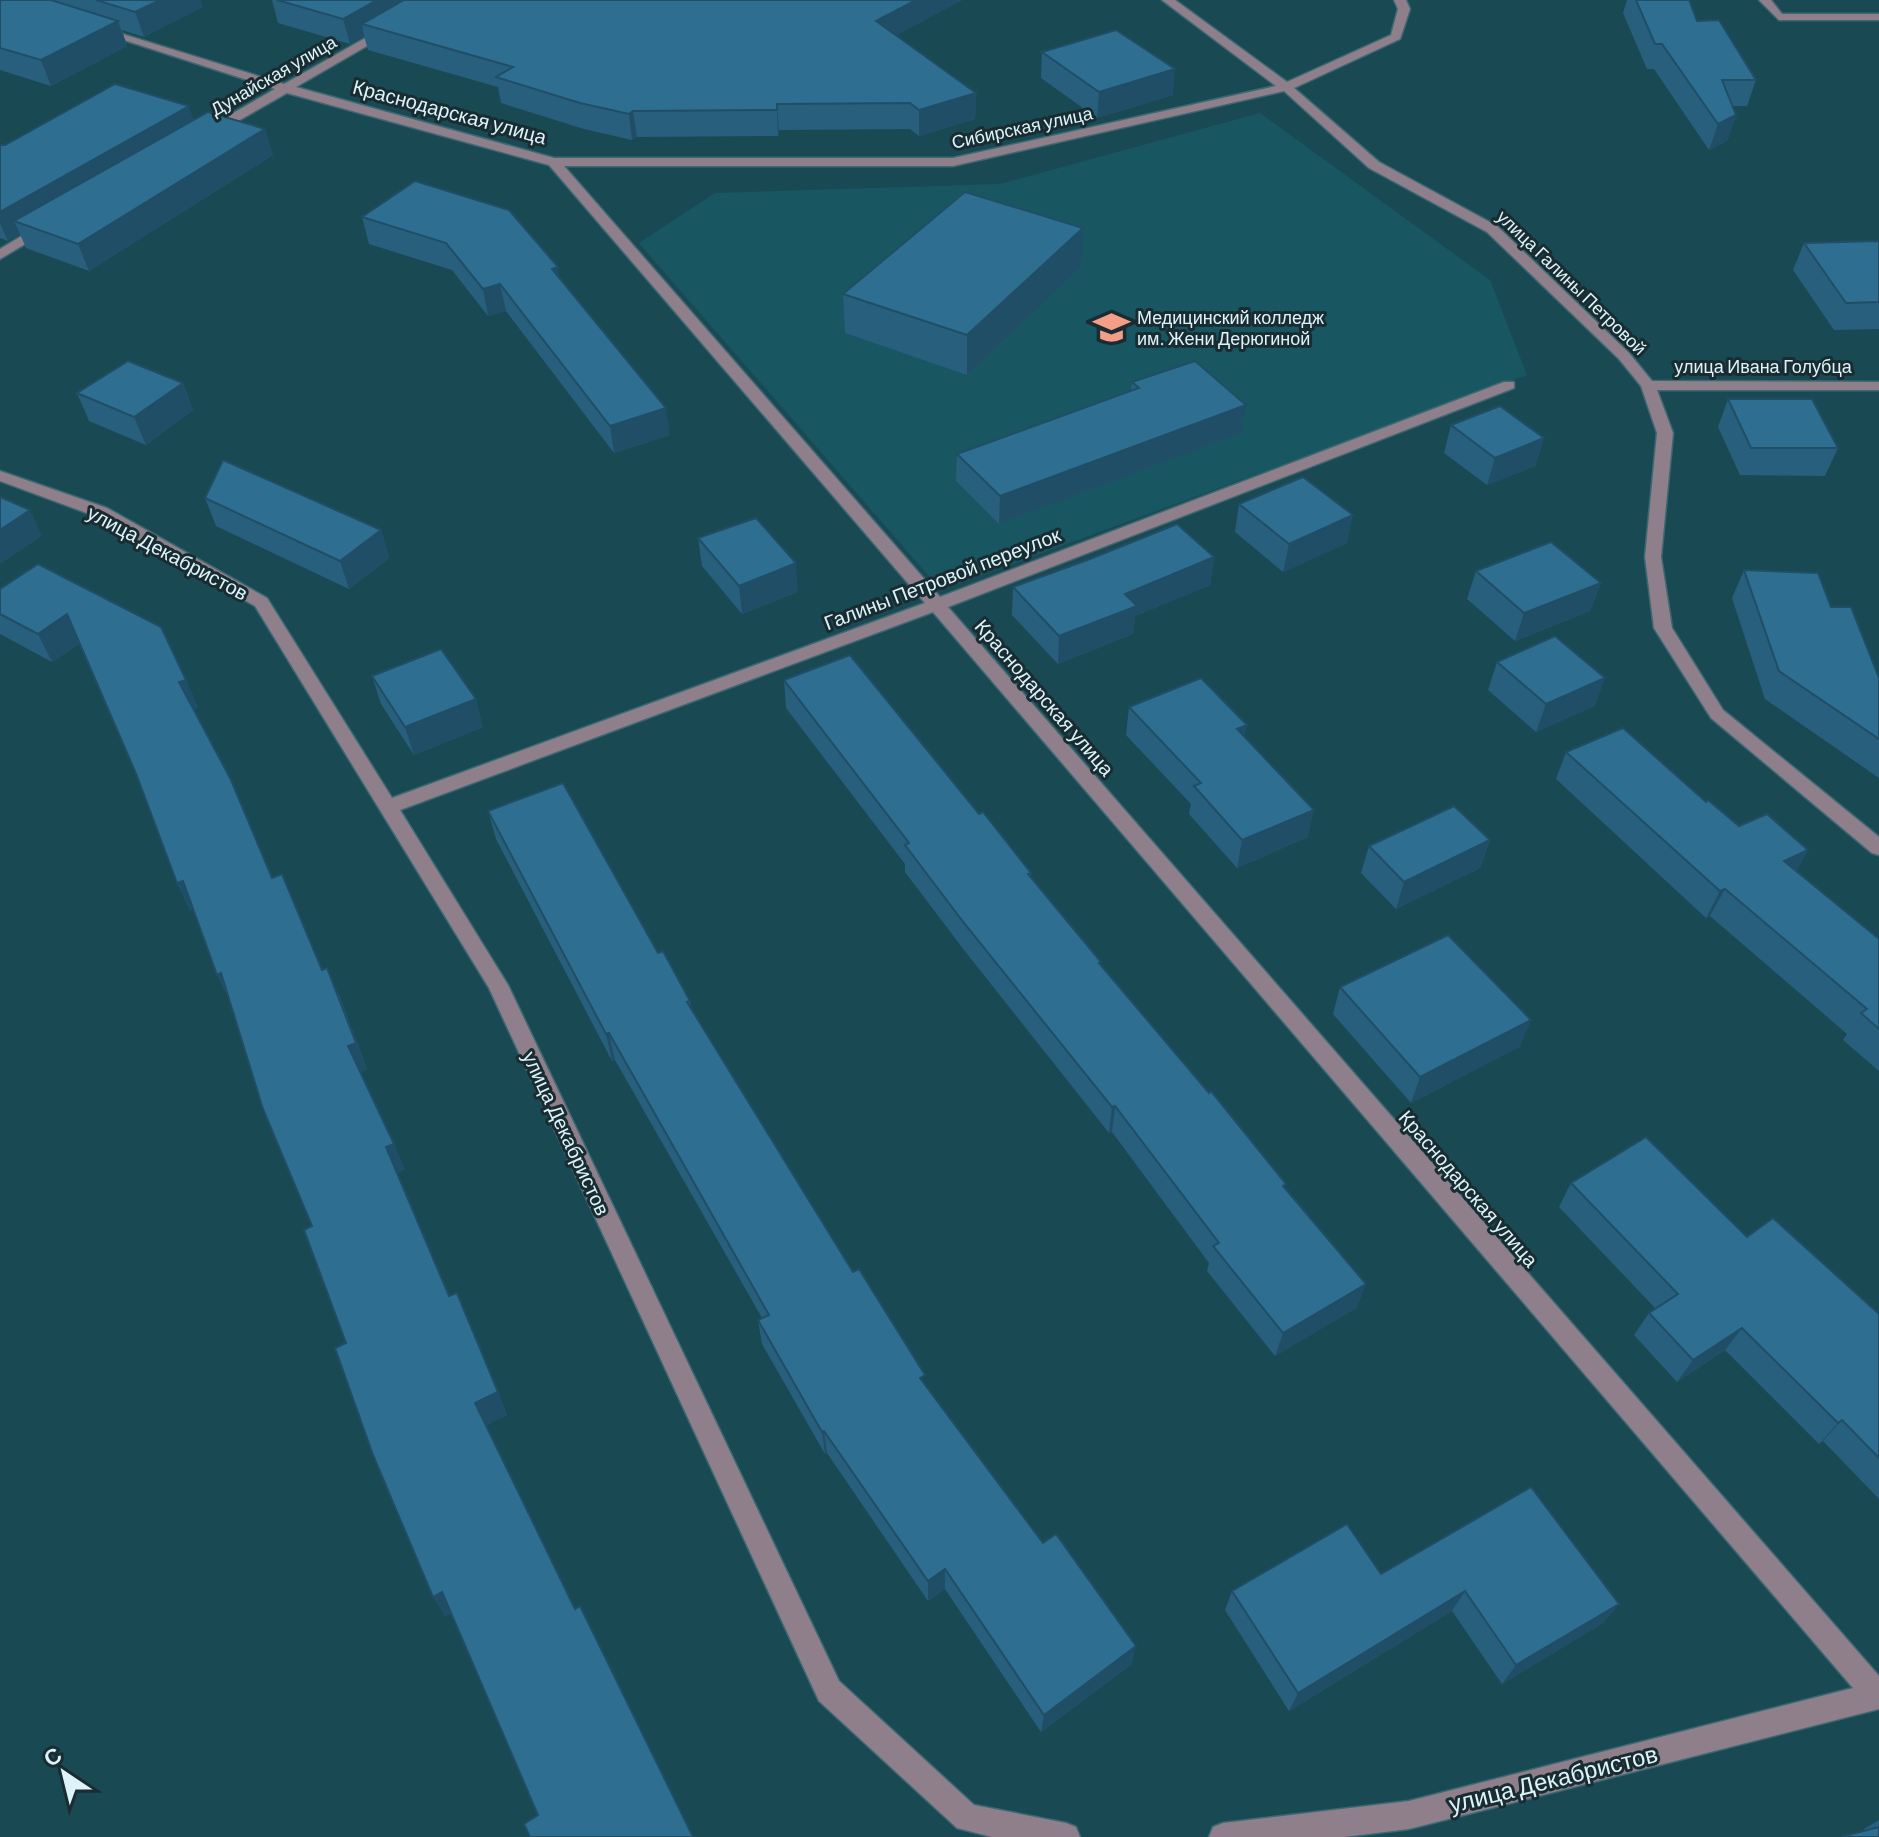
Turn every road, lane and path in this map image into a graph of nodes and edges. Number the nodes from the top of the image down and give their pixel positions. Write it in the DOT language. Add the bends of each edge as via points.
graph roads {
  1 [pos="1168,0"];
  2 [pos="1400,0"];
  3 [pos="1765,0"];
  4 [pos="1879,17"];
  5 [pos="401,22"];
  6 [pos="77,23"];
  7 [pos="1286,87"];
  8 [pos="284,88"];
  9 [pos="203,136"];
  10 [pos="554,162"];
  11 [pos="54,223"];
  12 [pos="0,255"];
  13 [pos="1509,385"];
  14 [pos="1648,385"];
  15 [pos="1879,386"];
  16 [pos="0,476"];
  17 [pos="936,605"];
  18 [pos="388,807"];
  19 [pos="1879,848"];
  20 [pos="1879,1696"];
  21 [pos="1066,1837"];
  22 [pos="1223,1837"];
  1 -- 7 [label="street, улица Галины Петровой"];
  2 -- 7 [label="street, Сибирская улица" via="1404,9 1396,37"];
  3 -- 4 [label="street" via="1779,17"];
  5 -- 8 [label="street, Дунайская улица"];
  6 -- 8 [label="street, Краснодарская улица"];
  7 -- 10 [label="street, Сибирская улица" via="953,162"];
  7 -- 14 [label="street, улица Галины Петровой" via="1374,165 1492,229"];
  8 -- 9 [label="street, Дунайская улица"];
  8 -- 10 [label="street, Краснодарская улица"];
  10 -- 17 [label="street, Краснодарская улица"];
  11 -- 12 [label="street"];
  13 -- 17 [label="street, Галины Петровой переулок"];
  14 -- 15 [label="street, улица Ивана Голубца"];
  14 -- 19 [label="street, улица Галины Петровой" via="1665,433 1653,557 1663,628 1717,714"];
  16 -- 18 [label="street, улица Декабристов" via="101,512 261,602"];
  17 -- 18 [label="street, Галины Петровой переулок"];
  17 -- 20 [label="street, Краснодарская улица"];
  18 -- 21 [label="street, улица Декабристов" via="498,985 829,1691 967,1818"];
  20 -- 22 [label="street, улица Декабристов" via="1409,1815"];
}
